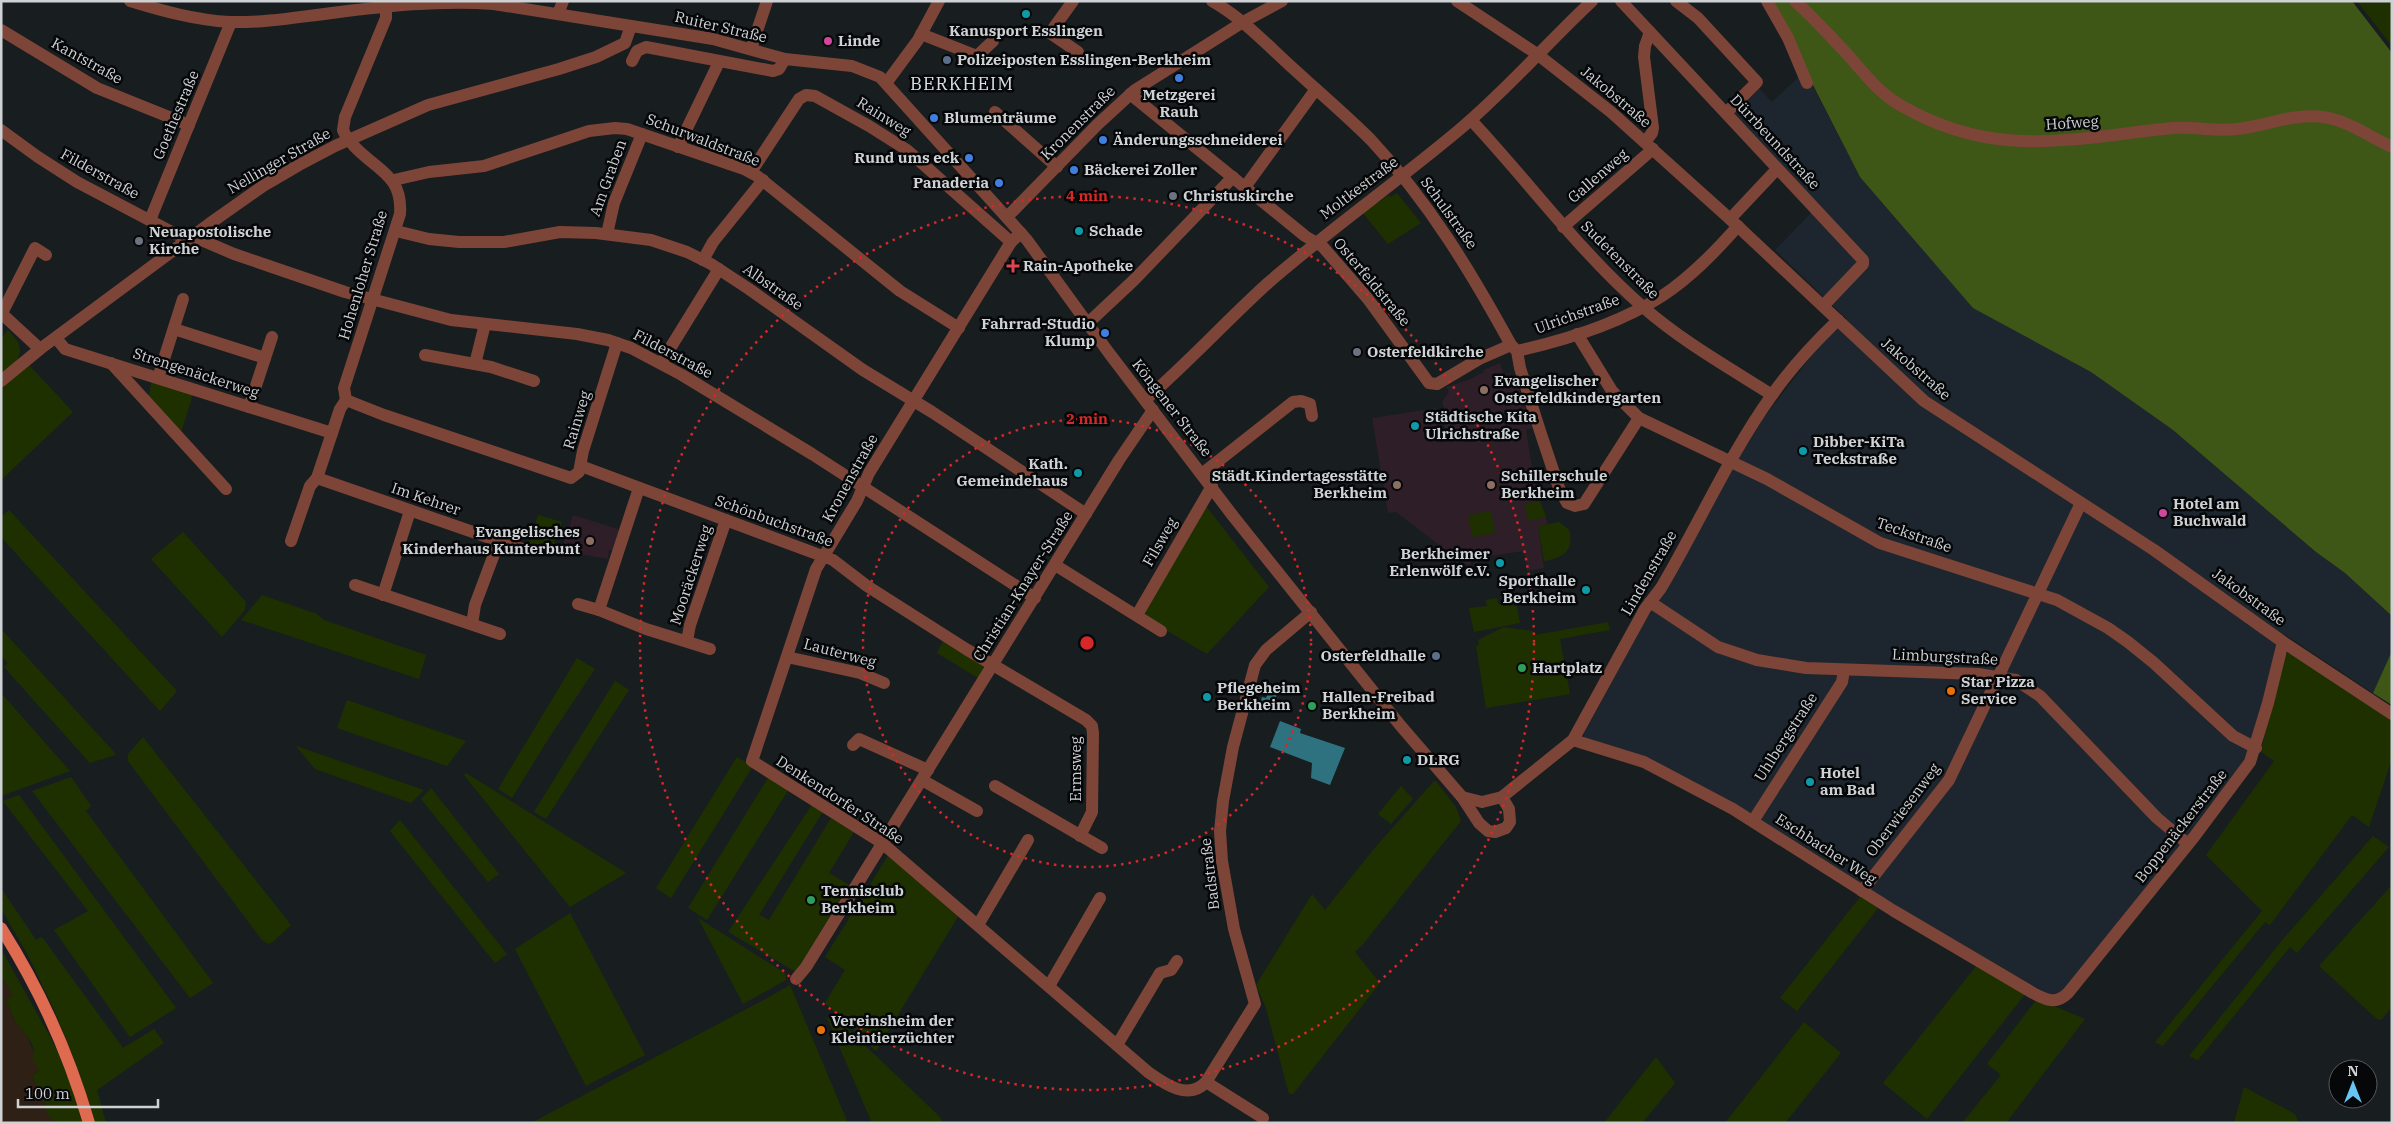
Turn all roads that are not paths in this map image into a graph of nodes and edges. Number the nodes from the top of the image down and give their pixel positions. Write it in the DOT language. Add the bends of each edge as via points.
graph roads {
  1 [pos="130,1"];
  2 [pos="563,1"];
  3 [pos="767,1"];
  4 [pos="939,1"];
  5 [pos="1073,1"];
  6 [pos="1212,1"];
  7 [pos="1282,1"];
  8 [pos="1457,1"];
  9 [pos="1592,1"];
  10 [pos="1622,1"];
  11 [pos="1676,1"];
  12 [pos="1767,1"];
  13 [pos="1795,1"];
  14 [pos="161,6"];
  15 [pos="386,6"];
  16 [pos="558,14"];
  17 [pos="231,22"];
  18 [pos="1243,22"];
  19 [pos="631,26"];
  20 [pos="1,30"];
  21 [pos="1650,32"];
  22 [pos="922,34"];
  23 [pos="993,41"];
  24 [pos="751,49"];
  25 [pos="1078,52"];
  26 [pos="1538,54"];
  27 [pos="785,59"];
  28 [pos="632,61"];
  29 [pos="719,62"];
  30 [pos="887,82"];
  31 [pos="1807,83"];
  32 [pos="1316,89"];
  33 [pos="1130,94"];
  34 [pos="994,112"];
  35 [pos="1726,113"];
  36 [pos="1471,120"];
  37 [pos="189,125"];
  38 [pos="1,130"];
  39 [pos="642,134"];
  40 [pos="349,141"];
  41 [pos="1649,146"];
  42 [pos="678,147"];
  43 [pos="2392,147"];
  44 [pos="1057,167"];
  45 [pos="1778,170"];
  46 [pos="751,172"];
  47 [pos="1401,175"];
  48 [pos="1233,177"];
  49 [pos="394,180"];
  50 [pos="763,180"];
  51 [pos="1245,187"];
  52 [pos="1007,217"];
  53 [pos="150,220"];
  54 [pos="1734,223"];
  55 [pos="1563,227"];
  56 [pos="396,231"];
  57 [pos="607,234"];
  58 [pos="1016,237"];
  59 [pos="190,238"];
  60 [pos="1316,242"];
  61 [pos="46,255"];
  62 [pos="703,260"];
  63 [pos="718,269"];
  64 [pos="183,299"];
  65 [pos="373,299"];
  66 [pos="1643,306"];
  67 [pos="1823,306"];
  68 [pos="2,313"];
  69 [pos="1838,320"];
  70 [pos="485,324"];
  71 [pos="1088,324"];
  72 [pos="959,328"];
  73 [pos="174,329"];
  74 [pos="1577,334"];
  75 [pos="272,337"];
  76 [pos="56,338"];
  77 [pos="617,343"];
  78 [pos="1514,348"];
  79 [pos="40,349"];
  80 [pos="425,355"];
  81 [pos="265,358"];
  82 [pos="111,363"];
  83 [pos="661,363"];
  84 [pos="475,364"];
  85 [pos="158,378"];
  86 [pos="1,381"];
  87 [pos="534,381"];
  88 [pos="1437,384"];
  89 [pos="1772,395"];
  90 [pos="346,400"];
  91 [pos="914,402"];
  92 [pos="1149,405"];
  93 [pos="250,407"];
  94 [pos="1312,416"];
  95 [pos="1638,418"];
  96 [pos="332,433"];
  97 [pos="1732,460"];
  98 [pos="578,471"];
  99 [pos="1202,473"];
  100 [pos="316,478"];
  101 [pos="864,486"];
  102 [pos="1212,486"];
  103 [pos="639,488"];
  104 [pos="226,489"];
  105 [pos="2082,503"];
  106 [pos="410,511"];
  107 [pos="1086,514"];
  108 [pos="726,520"];
  109 [pos="291,541"];
  110 [pos="499,541"];
  111 [pos="525,550"];
  112 [pos="823,556"];
  113 [pos="1055,565"];
  114 [pos="355,585"];
  115 [pos="2039,592"];
  116 [pos="383,595"];
  117 [pos="1034,598"];
  118 [pos="1650,602"];
  119 [pos="578,604"];
  120 [pos="599,610"];
  121 [pos="1311,612"];
  122 [pos="1136,615"];
  123 [pos="472,624"];
  124 [pos="1161,631"];
  125 [pos="500,634"];
  126 [pos="687,640"];
  127 [pos="2283,642"];
  128 [pos="710,649"];
  129 [pos="787,656"];
  130 [pos="993,665"];
  131 [pos="1844,670"];
  132 [pos="1999,676"];
  133 [pos="884,683"];
  134 [pos="2392,714"];
  135 [pos="1573,740"];
  136 [pos="853,745"];
  137 [pos="2256,748"];
  138 [pos="752,761"];
  139 [pos="925,775"];
  140 [pos="995,786"];
  141 [pos="1462,797"];
  142 [pos="1502,797"];
  143 [pos="977,812"];
  144 [pos="1753,821"];
  145 [pos="1080,836"];
  146 [pos="1028,840"];
  147 [pos="882,843"];
  148 [pos="2188,844"];
  149 [pos="1102,848"];
  150 [pos="1862,890"];
  151 [pos="1100,898"];
  152 [pos="978,925"];
  153 [pos="1,928"];
  154 [pos="1177,961"];
  155 [pos="796,979"];
  156 [pos="1049,986"];
  157 [pos="2054,1001"];
  158 [pos="1117,1045"];
  159 [pos="1206,1082"];
  160 [pos="1263,1118"];
  161 [pos="89,1123"];
  1 -- 14 [label="street, Ruiter Straße"];
  2 -- 16 [label="street"];
  3 -- 24 [label="street"];
  4 -- 22 [label="street"];
  5 -- 25 [label="street" via="1050,33"];
  6 -- 18 [label="street, Schulstraße"];
  7 -- 18 [label="street, Kronenstraße"];
  8 -- 26 [label="street, Jakobstraße"];
  9 -- 26 [label="street, Moltkestraße"];
  10 -- 21 [label="street, Dürrbeundstraße"];
  11 -- 35 [label="street" via="1698,18 1757,82"];
  12 -- 31 [label="street" via="1788,38"];
  13 -- 43 [label="street, Hofweg" via="1894,101 1946,125 1983,137 2021,142 2075,141 2179,128 2233,130 2316,116 2340,122"];
  14 -- 17 [label="street, Ruiter Straße" via="193,18"];
  15 -- 16 [label="street, Ruiter Straße" via="476,3"];
  15 -- 17 [label="street, Ruiter Straße" via="267,21"];
  15 -- 40 [label="street" via="386,18 344,120 343,132"];
  16 -- 19 [label="street, Ruiter Straße"];
  17 -- 37 [label="street, Goethestraße"];
  18 -- 32 [label="street, Schulstraße"];
  18 -- 33 [label="street, Kronenstraße"];
  19 -- 24 [label="street, Ruiter Straße" via="714,39"];
  19 -- 40 [label="street, Nellinger Straße" via="625,44 596,57 428,105"];
  20 -- 37 [label="street, Kantstraße" via="97,88"];
  21 -- 35 [label="street, Dürrbeundstraße"];
  21 -- 41 [label="street, Gallenweg" via="1644,50 1653,128"];
  22 -- 23 [label="street" via="977,56"];
  22 -- 30 [label="street"];
  24 -- 27 [label="street, Ruiter Straße"];
  26 -- 36 [label="street, Moltkestraße"];
  26 -- 41 [label="street, Jakobstraße"];
  27 -- 29 [label="street" via="775,71"];
  27 -- 30 [label="street, Ruiter Straße" via="852,66"];
  28 -- 29 [label="street" via="637,51 649,47"];
  29 -- 42 [label="street"];
  30 -- 52 [label="street, Köngener Straße"];
  32 -- 47 [label="street, Schulstraße" via="1354,123"];
  32 -- 51 [label="street"];
  33 -- 44 [label="street, Kronenstraße"];
  33 -- 48 [label="street, Osterfeldstraße"];
  34 -- 44 [label="street"];
  35 -- 45 [label="street, Dürrbeundstraße"];
  36 -- 47 [label="street, Moltkestraße"];
  36 -- 55 [label="street, Sudetenstraße"];
  37 -- 53 [label="street, Goethestraße"];
  38 -- 53 [label="street, Filderstraße" via="70,178"];
  39 -- 42 [label="street, Schurwaldstraße"];
  39 -- 49 [label="street, Schurwaldstraße" via="622,128 597,130 484,166 429,172"];
  39 -- 57 [label="street, Am Graben" via="614,203"];
  40 -- 49 [label="street"];
  40 -- 59 [label="street, Nellinger Straße" via="269,183"];
  41 -- 54 [label="street, Jakobstraße"];
  41 -- 55 [label="street, Gallenweg"];
  42 -- 46 [label="street, Schurwaldstraße"];
  44 -- 52 [label="street, Kronenstraße"];
  45 -- 54 [label="street, Ulrichstraße"];
  45 -- 67 [label="street, Dürrbeundstraße" via="1864,261"];
  46 -- 50 [label="street, Schurwaldstraße"];
  46 -- 58 [label="street, Rainweg" via="799,99 806,95 816,96 907,150"];
  47 -- 60 [label="street, Moltkestraße"];
  47 -- 78 [label="street, Schulstraße" via="1460,255"];
  48 -- 51 [label="street, Osterfeldstraße"];
  48 -- 71 [label="street"];
  49 -- 56 [label="street, Hohenloher Straße" via="401,210"];
  50 -- 62 [label="street"];
  50 -- 72 [label="street, Schurwaldstraße" via="900,290"];
  51 -- 60 [label="street, Osterfeldstraße"];
  52 -- 58 [label="street, Köngener Straße"];
  53 -- 59 [label="street, Filderstraße"];
  54 -- 66 [label="street, Ulrichstraße" via="1713,254 1664,295"];
  54 -- 67 [label="street, Jakobstraße"];
  55 -- 66 [label="street, Sudetenstraße"];
  56 -- 57 [label="street, Albstraße" via="459,242 504,242 566,231"];
  56 -- 65 [label="street, Hohenloher Straße"];
  57 -- 62 [label="street, Albstraße" via="663,243"];
  58 -- 71 [label="street, Köngener Straße"];
  58 -- 72 [label="street, Kronenstraße"];
  59 -- 65 [label="street, Filderstraße"];
  59 -- 76 [label="street, Nellinger Straße"];
  60 -- 88 [label="street, Osterfeldstraße" via="1368,299 1426,381"];
  60 -- 92 [label="street, Moltkestraße" via="1266,285"];
  61 -- 68 [label="street" via="34,248"];
  62 -- 63 [label="street, Albstraße"];
  63 -- 83 [label="street"];
  63 -- 91 [label="street, Albstraße"];
  64 -- 73 [label="street"];
  65 -- 70 [label="street, Filderstraße" via="451,320"];
  65 -- 90 [label="street, Hohenloher Straße" via="344,388"];
  66 -- 74 [label="street, Ulrichstraße"];
  66 -- 89 [label="street, Sudetenstraße" via="1689,343"];
  67 -- 69 [label="street, Jakobstraße"];
  68 -- 79 [label="street"];
  69 -- 89 [label="street, Lindenstraße"];
  69 -- 105 [label="street, Jakobstraße" via="1924,401"];
  70 -- 77 [label="street, Filderstraße" via="577,334"];
  70 -- 84 [label="street"];
  71 -- 92 [label="street, Köngener Straße"];
  72 -- 91 [label="street, Kronenstraße"];
  73 -- 81 [label="street"];
  73 -- 85 [label="street"];
  74 -- 78 [label="street, Ulrichstraße"];
  74 -- 95 [label="street, Teckstraße" via="1612,392"];
  75 -- 81 [label="street"];
  76 -- 79 [label="street, Nellinger Straße"];
  76 -- 82 [label="street, Strengenäckerweg" via="65,349"];
  77 -- 83 [label="street, Filderstraße"];
  77 -- 98 [label="street, Rainweg"];
  78 -- 88 [label="street, Ulrichstraße" via="1470,364"];
  78 -- 95 [label="street, Schulstraße" via="1559,488 1569,505 1584,504"];
  79 -- 86 [label="street, Nellinger Straße"];
  80 -- 84 [label="street"];
  81 -- 93 [label="street"];
  82 -- 85 [label="street, Strengenäckerweg"];
  82 -- 104 [label="street"];
  83 -- 101 [label="street, Filderstraße"];
  84 -- 87 [label="street"];
  85 -- 93 [label="street, Strengenäckerweg"];
  89 -- 97 [label="street, Lindenstraße"];
  90 -- 96 [label="street, Hohenloher Straße"];
  90 -- 98 [label="street, Schönbuchstraße" via="566,477"];
  91 -- 101 [label="street, Kronenstraße"];
  91 -- 107 [label="street, Albstraße"];
  92 -- 99 [label="street, Köngener Straße"];
  92 -- 107 [label="street, Christian-Knayer-Straße"];
  93 -- 96 [label="street, Strengenäckerweg"];
  94 -- 99 [label="street" via="1310,404 1293,402"];
  95 -- 97 [label="street, Teckstraße"];
  96 -- 100 [label="street, Hohenloher Straße"];
  97 -- 115 [label="street, Teckstraße" via="1880,543"];
  97 -- 118 [label="street, Lindenstraße" via="1666,580"];
  98 -- 103 [label="street, Schönbuchstraße"];
  99 -- 102 [label="street, Köngener Straße"];
  100 -- 106 [label="street, Im Kehrer"];
  100 -- 109 [label="street, Hohenloher Straße" via="310,486"];
  101 -- 112 [label="street, Kronenstraße"];
  101 -- 117 [label="street, Filderstraße"];
  102 -- 121 [label="street, Köngener Straße"];
  102 -- 122 [label="street, Filsweg"];
  103 -- 108 [label="street, Schönbuchstraße"];
  103 -- 120 [label="street"];
  105 -- 115 [label="street, Oberwiesenweg"];
  105 -- 127 [label="street, Jakobstraße" via="2161,554"];
  106 -- 110 [label="street, Im Kehrer"];
  106 -- 116 [label="street"];
  107 -- 113 [label="street, Christian-Knayer-Straße"];
  108 -- 112 [label="street, Schönbuchstraße"];
  108 -- 126 [label="street, Mooräckerweg"];
  110 -- 111 [label="street, Im Kehrer"];
  110 -- 123 [label="street"];
  112 -- 129 [label="street, Kronenstraße"];
  112 -- 130 [label="street, Schönbuchstraße"];
  113 -- 117 [label="street, Christian-Knayer-Straße"];
  113 -- 122 [label="street"];
  114 -- 116 [label="street"];
  115 -- 132 [label="street, Oberwiesenweg"];
  115 -- 137 [label="street, Teckstraße" via="2108,628 2154,663 2233,736"];
  116 -- 123 [label="street"];
  117 -- 130 [label="street, Christian-Knayer-Straße"];
  118 -- 131 [label="street, Limburgstraße" via="1729,652 1769,663"];
  118 -- 135 [label="street, Lindenstraße"];
  119 -- 120 [label="street, Mooräckerweg"];
  120 -- 126 [label="street, Mooräckerweg" via="646,629"];
  121 -- 141 [label="street, Köngener Straße" via="1400,725"];
  121 -- 159 [label="street, Badstraße" via="1258,660 1231,757 1221,816 1222,855 1234,929 1255,1004"];
  122 -- 124 [label="street"];
  123 -- 125 [label="street"];
  126 -- 128 [label="street, Mooräckerweg"];
  127 -- 134 [label="street, Jakobstraße"];
  127 -- 137 [label="street, Boppenäckerstraße"];
  129 -- 133 [label="street, Lauterweg" via="860,673"];
  129 -- 138 [label="street, Kronenstraße"];
  130 -- 139 [label="street, Christian-Knayer-Straße"];
  130 -- 145 [label="street, Ermsweg" via="1092,726 1092,812"];
  131 -- 132 [label="street, Limburgstraße"];
  131 -- 144 [label="street, Uhlbergstraße" via="1842,682"];
  132 -- 148 [label="street, Limburgstraße" via="2016,680 2040,696 2157,818"];
  132 -- 150 [label="street, Oberwiesenweg" via="1949,780"];
  135 -- 142 [label="street, Lindenstraße"];
  135 -- 144 [label="street, Eschbacher Weg" via="1644,762"];
  136 -- 139 [label="street" via="859,739"];
  137 -- 148 [label="street, Boppenäckerstraße" via="2245,770"];
  138 -- 147 [label="street, Denkendorfer Straße"];
  139 -- 143 [label="street"];
  139 -- 147 [label="street, Christian-Knayer-Straße"];
  140 -- 145 [label="street, Ermsweg"];
  141 -- 142 [label="street, Lindenstraße" via="1482,802"];
  141 -- 142 [label="street, Köngener Straße" via="1482,827 1495,832 1506,828 1510,822 1509,809"];
  144 -- 150 [label="street, Eschbacher Weg"];
  145 -- 149 [label="street, Ermsweg"];
  146 -- 152 [label="street"];
  147 -- 152 [label="street, Denkendorfer Straße"];
  147 -- 155 [label="street, Christian-Knayer-Straße"];
  148 -- 157 [label="street, Boppenäckerstraße" via="2068,993"];
  150 -- 157 [label="street, Eschbacher Weg" via="1929,933 2034,993"];
  151 -- 156 [label="street"];
  152 -- 156 [label="street, Denkendorfer Straße"];
  153 -- 161 [label="main road" via="20,958 59,1038"];
  154 -- 158 [label="street" via="1171,970 1160,973"];
  156 -- 158 [label="street, Denkendorfer Straße"];
  158 -- 159 [label="street, Denkendorfer Straße" via="1154,1076 1176,1088 1187,1091"];
  159 -- 160 [label="street"];
}
